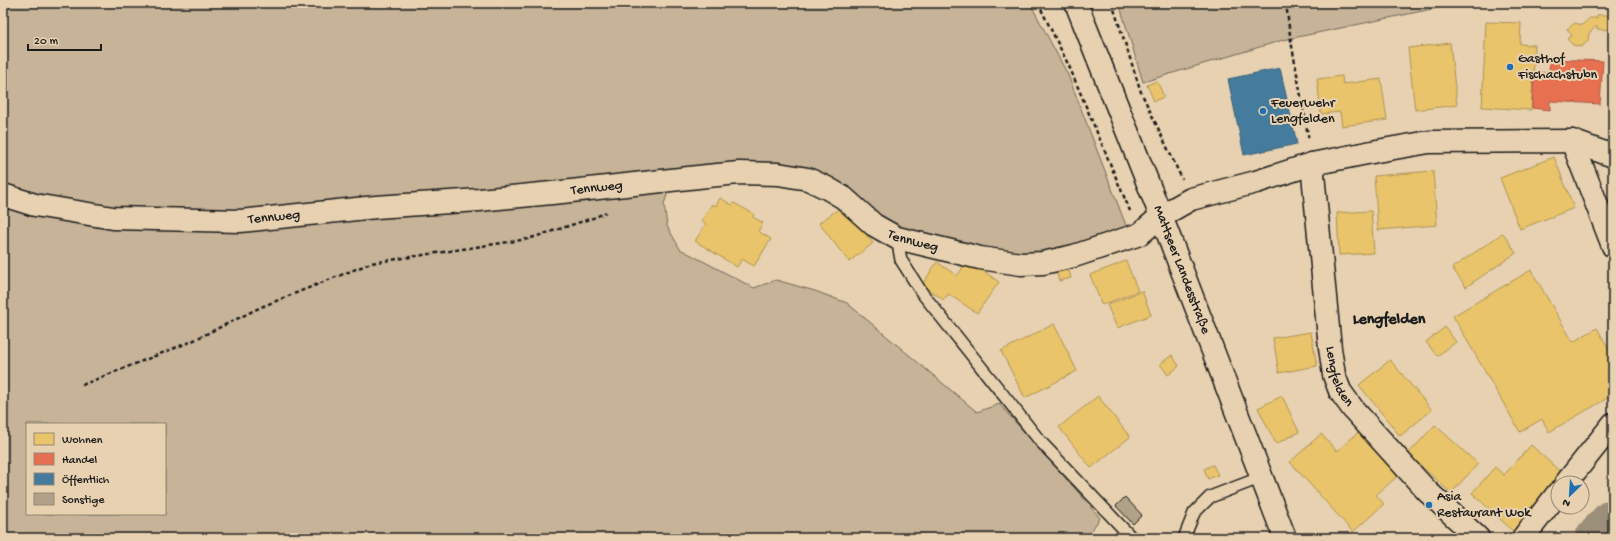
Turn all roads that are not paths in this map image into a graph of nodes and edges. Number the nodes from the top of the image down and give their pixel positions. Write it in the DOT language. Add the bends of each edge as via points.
graph roads {
  1 [pos="1076,3"];
  2 [pos="1572,141"];
  3 [pos="1613,156"];
  4 [pos="1312,164"];
  5 [pos="3,195"];
  6 [pos="1162,216"];
  7 [pos="897,238"];
  8 [pos="1612,242"];
  9 [pos="1613,424"];
  10 [pos="1572,475"];
  11 [pos="1262,477"];
  12 [pos="1550,503"];
  13 [pos="1132,538"];
  14 [pos="1184,538"];
  15 [pos="1285,538"];
  16 [pos="1478,538"];
  17 [pos="1523,538"];
  1 -- 6 [label="street, Mattseer Landesstraße"];
  2 -- 3 [label="street"];
  2 -- 4 [label="street" via="1429,142"];
  2 -- 8 [label="street"];
  4 -- 6 [label="street" via="1191,199"];
  4 -- 16 [label="street, Lengfelden" via="1330,348 1340,391 1353,409 1427,491"];
  5 -- 7 [label="street, Tennweg" via="35,206 113,218 240,221 739,173 778,174 808,179 827,188 844,198 874,225"];
  6 -- 7 [label="street, Tennweg" via="1140,234 1044,263 1020,264 980,258"];
  6 -- 11 [label="street, Mattseer Landesstraße"];
  7 -- 13 [label="lane" via="901,260 922,294 1040,441"];
  9 -- 10 [label="street"];
  11 -- 14 [label="lane" via="1210,497 1194,513"];
  11 -- 15 [label="street, Mattseer Landesstraße"];
  12 -- 17 [label="street"];
}
